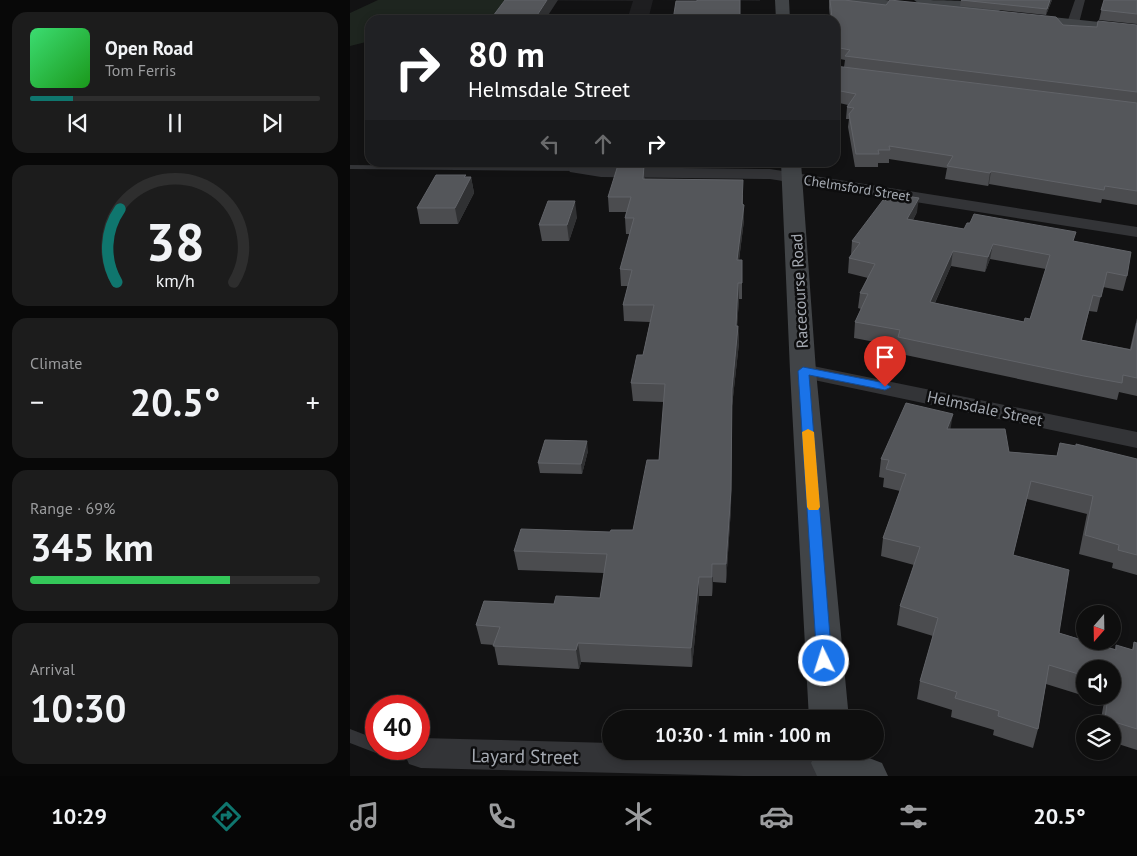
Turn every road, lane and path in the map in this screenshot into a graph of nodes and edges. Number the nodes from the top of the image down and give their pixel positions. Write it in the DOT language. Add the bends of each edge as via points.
graph roads {
  1 [pos="782,0"];
  2 [pos="846,0"];
  3 [pos="921,0"];
  4 [pos="1080,0"];
  5 [pos="1011,13"];
  6 [pos="783,15"];
  7 [pos="1074,19"];
  8 [pos="1137,22"];
  9 [pos="1137,30"];
  10 [pos="350,167"];
  11 [pos="365,167"];
  12 [pos="581,167"];
  13 [pos="791,170"];
  14 [pos="1137,232"];
  15 [pos="803,371"];
  16 [pos="1137,440"];
  17 [pos="828,710"];
  18 [pos="350,736"];
  19 [pos="365,742"];
  20 [pos="430,752"];
  21 [pos="841,767"];
  1 -- 6 [label="street"];
  2 -- 5 [label="street"];
  3 -- 5 [label="street"];
  4 -- 7 [label="street"];
  5 -- 7 [label="street"];
  7 -- 8 [label="street"];
  7 -- 9 [label="street"];
  10 -- 11 [label="lane"];
  12 -- 13 [label="street, Chelmsford Street" via="601,172 770,174"];
  13 -- 14 [label="street, Chelmsford Street"];
  13 -- 15 [label="street, Racecourse Road"];
  15 -- 16 [label="street, Helmsdale Street"];
  15 -- 17 [label="street, Racecourse Road"];
  18 -- 19 [label="lane"];
  20 -- 21 [label="street, Layard Street"];
}
